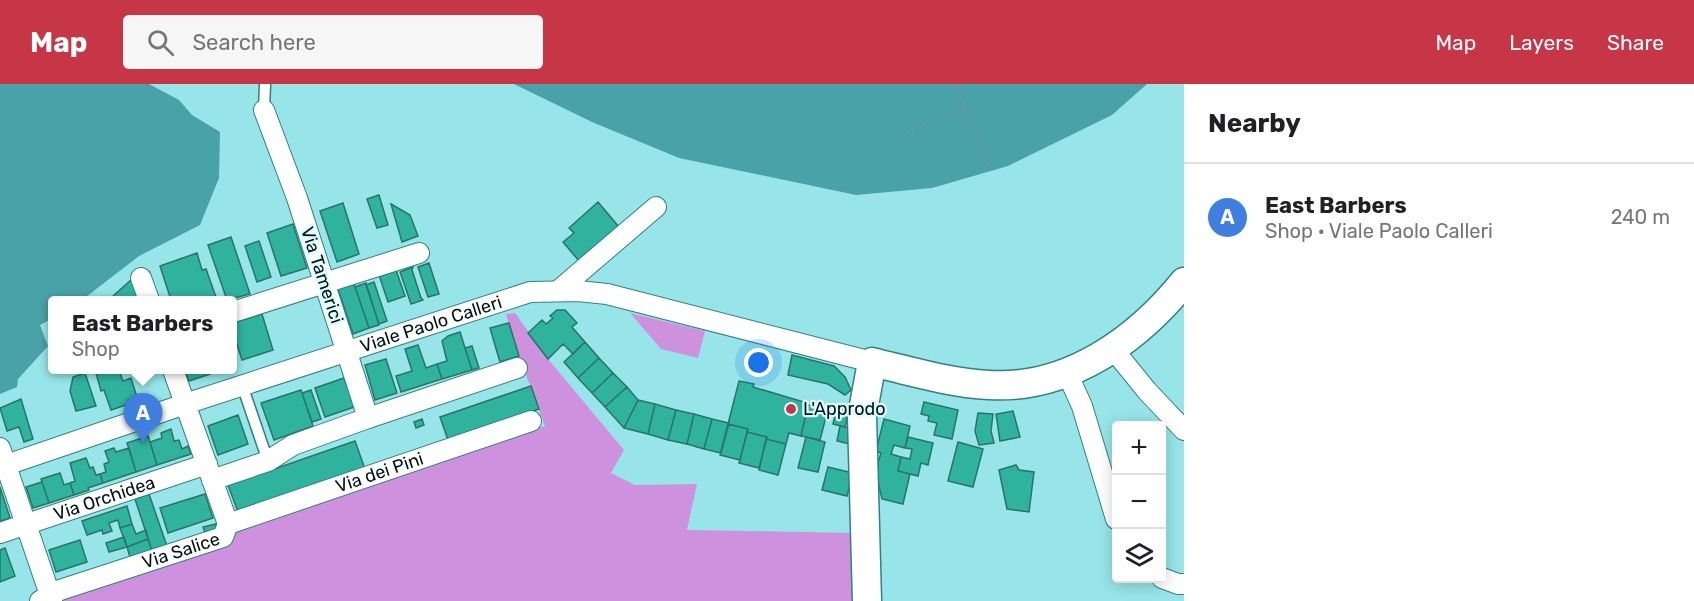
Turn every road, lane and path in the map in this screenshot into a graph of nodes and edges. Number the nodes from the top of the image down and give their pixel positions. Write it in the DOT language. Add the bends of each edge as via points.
graph roads {
  1 [pos="265,84"];
  2 [pos="956,84"];
  3 [pos="965,108"];
  4 [pos="264,110"];
  5 [pos="906,132"];
  6 [pos="991,170"];
  7 [pos="656,207"];
  8 [pos="418,253"];
  9 [pos="141,278"];
  10 [pos="1184,282"];
  11 [pos="325,283"];
  12 [pos="559,290"];
  13 [pos="148,296"];
  14 [pos="237,311"];
  15 [pos="1113,349"];
  16 [pos="346,351"];
  17 [pos="872,362"];
  18 [pos="517,368"];
  19 [pos="1067,372"];
  20 [pos="175,374"];
  21 [pos="242,385"];
  22 [pos="185,404"];
  23 [pos="368,418"];
  24 [pos="531,421"];
  25 [pos="1184,430"];
  26 [pos="2,460"];
  27 [pos="268,461"];
  28 [pos="209,472"];
  29 [pos="1112,506"];
  30 [pos="26,524"];
  31 [pos="228,524"];
  32 [pos="0,534"];
  33 [pos="1166,580"];
  34 [pos="1184,584"];
  35 [pos="47,599"];
  36 [pos="867,601"];
  1 -- 4 [label="lane"];
  2 -- 3 [label="path"];
  3 -- 5 [label="path"];
  3 -- 6 [label="path"];
  4 -- 11 [label="street, Via Tamerici"];
  7 -- 12 [label="street"];
  8 -- 11 [label="street"];
  9 -- 13 [label="street"];
  10 -- 15 [label="street" via="1140,329"];
  11 -- 14 [label="street"];
  11 -- 16 [label="street, Via Tamerici"];
  12 -- 16 [label="street, Viale Paolo Calleri" via="530,292"];
  12 -- 17 [label="street, Viale Paolo Calleri" via="607,294"];
  15 -- 19 [label="street"];
  15 -- 25 [label="street"];
  16 -- 21 [label="street, Viale Paolo Calleri"];
  16 -- 23 [label="street, Via Tamerici"];
  17 -- 19 [label="street" via="989,385 1034,382"];
  17 -- 36 [label="street" via="862,416"];
  18 -- 23 [label="street"];
  19 -- 29 [label="street" via="1082,406"];
  20 -- 22 [label="street, Via Salice"];
  21 -- 22 [label="street, Viale Paolo Calleri"];
  21 -- 27 [label="lane"];
  22 -- 26 [label="street, Viale Paolo Calleri"];
  22 -- 28 [label="street, Via Salice"];
  23 -- 27 [label="street" via="293,445"];
  24 -- 31 [label="street, Via dei Pini"];
  26 -- 30 [label="street"];
  27 -- 28 [label="street"];
  28 -- 30 [label="street, Via Orchidea"];
  28 -- 31 [label="street, Via Salice"];
  30 -- 32 [label="street, Via Orchidea"];
  30 -- 35 [label="street"];
  31 -- 35 [label="street, Via Salice" via="223,537 60,590"];
  33 -- 34 [label="street"];
}
